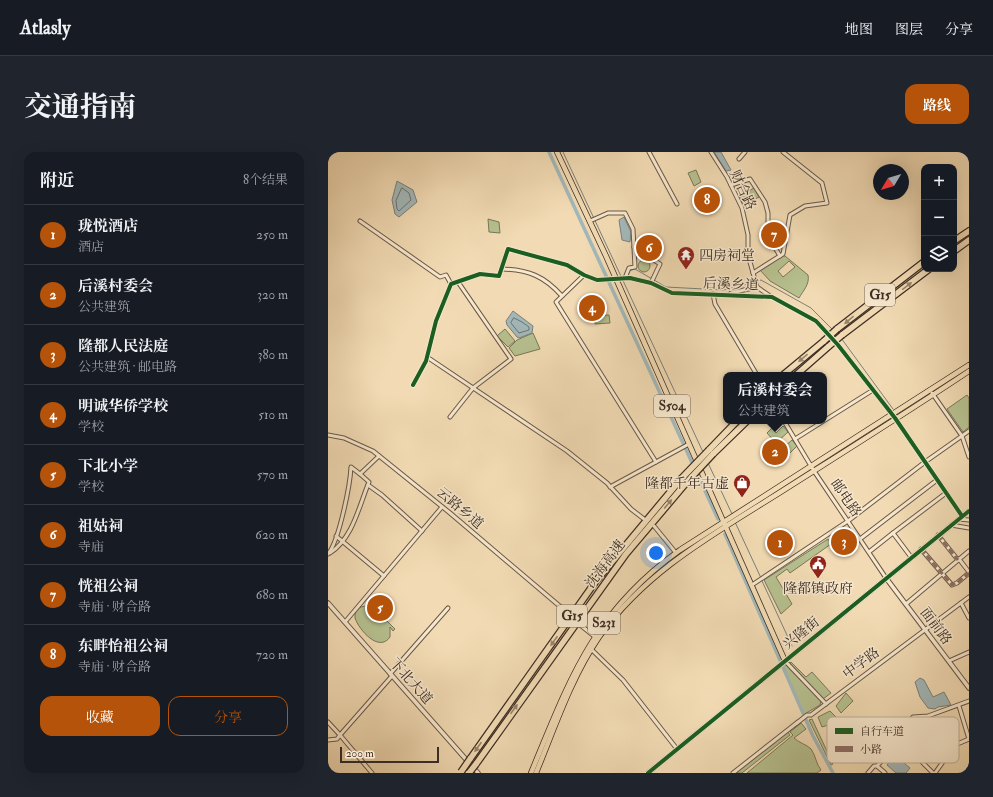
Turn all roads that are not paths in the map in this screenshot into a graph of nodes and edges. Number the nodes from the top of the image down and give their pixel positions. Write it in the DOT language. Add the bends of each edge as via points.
graph roads {
  1 [pos="557,152"];
  2 [pos="649,152"];
  3 [pos="711,152"];
  4 [pos="744,152"];
  5 [pos="783,152"];
  6 [pos="739,159"];
  7 [pos="730,185"];
  8 [pos="677,204"];
  9 [pos="360,221"];
  10 [pos="591,221"];
  11 [pos="969,231"];
  12 [pos="957,239"];
  13 [pos="969,240"];
  14 [pos="634,247"];
  15 [pos="957,249"];
  16 [pos="780,256"];
  17 [pos="921,264"];
  18 [pos="502,269"];
  19 [pos="753,272"];
  20 [pos="925,272"];
  21 [pos="584,275"];
  22 [pos="625,278"];
  23 [pos="618,279"];
  24 [pos="653,281"];
  25 [pos="458,282"];
  26 [pos="451,284"];
  27 [pos="757,287"];
  28 [pos="713,294"];
  29 [pos="727,294"];
  30 [pos="562,296"];
  31 [pos="772,297"];
  32 [pos="427,357"];
  33 [pos="969,365"];
  34 [pos="969,371"];
  35 [pos="755,372"];
  36 [pos="787,372"];
  37 [pos="799,372"];
  38 [pos="413,385"];
  39 [pos="473,388"];
  40 [pos="873,390"];
  41 [pos="932,393"];
  42 [pos="450,416"];
  43 [pos="894,417"];
  44 [pos="827,419"];
  45 [pos="734,424"];
  46 [pos="744,424"];
  47 [pos="786,424"];
  48 [pos="819,424"];
  49 [pos="969,431"];
  50 [pos="328,435"];
  51 [pos="962,436"];
  52 [pos="795,439"];
  53 [pos="689,444"];
  54 [pos="711,452"];
  55 [pos="379,456"];
  56 [pos="969,457"];
  57 [pos="656,462"];
  58 [pos="925,462"];
  59 [pos="812,469"];
  60 [pos="360,474"];
  61 [pos="937,480"];
  62 [pos="684,481"];
  63 [pos="368,485"];
  64 [pos="610,487"];
  65 [pos="946,493"];
  66 [pos="442,507"];
  67 [pos="969,511"];
  68 [pos="962,516"];
  69 [pos="644,519"];
  70 [pos="958,519"];
  71 [pos="969,520"];
  72 [pos="848,521"];
  73 [pos="725,524"];
  74 [pos="951,525"];
  75 [pos="654,526"];
  76 [pos="969,528"];
  77 [pos="422,531"];
  78 [pos="893,533"];
  79 [pos="938,535"];
  80 [pos="336,536"];
  81 [pos="860,539"];
  82 [pos="343,542"];
  83 [pos="921,549"];
  84 [pos="969,551"];
  85 [pos="869,552"];
  86 [pos="676,553"];
  87 [pos="329,554"];
  88 [pos="911,558"];
  89 [pos="959,560"];
  90 [pos="969,573"];
  91 [pos="942,574"];
  92 [pos="384,576"];
  93 [pos="886,578"];
  94 [pos="752,585"];
  95 [pos="969,597"];
  96 [pos="961,603"];
  97 [pos="328,604"];
  98 [pos="906,604"];
  99 [pos="448,608"];
  100 [pos="568,614"];
  101 [pos="969,618"];
  102 [pos="345,622"];
  103 [pos="579,624"];
  104 [pos="925,629"];
  105 [pos="594,636"];
  106 [pos="592,650"];
  107 [pos="969,652"];
  108 [pos="785,661"];
  109 [pos="949,661"];
  110 [pos="391,675"];
  111 [pos="969,688"];
  112 [pos="969,701"];
  113 [pos="826,704"];
  114 [pos="959,706"];
  115 [pos="920,717"];
  116 [pos="328,722"];
  117 [pos="340,735"];
  118 [pos="969,739"];
  119 [pos="328,740"];
  120 [pos="959,743"];
  121 [pos="677,749"];
  122 [pos="881,763"];
  123 [pos="924,763"];
  124 [pos="942,763"];
  125 [pos="878,766"];
  126 [pos="372,773"];
  127 [pos="461,773"];
  128 [pos="469,773"];
  129 [pos="478,773"];
  130 [pos="531,773"];
  131 [pos="536,773"];
  132 [pos="648,773"];
  133 [pos="733,773"];
  134 [pos="868,773"];
  135 [pos="885,773"];
  136 [pos="934,773"];
  1 -- 10 [label="main road, S504"];
  2 -- 8 [label="street"];
  3 -- 7 [label="street, 财合路"];
  4 -- 6 [label="street"];
  5 -- 16 [label="street" via="822,183 828,200 827,203 805,206 790,215 783,254"];
  7 -- 16 [label="street" via="750,179 765,202 768,213 768,236"];
  7 -- 19 [label="street, 财合路" via="742,208 748,235 748,255"];
  9 -- 26 [label="street" via="440,277 446,275"];
  10 -- 14 [label="street" via="608,213 624,213 633,229"];
  10 -- 23 [label="main road, S504"];
  11 -- 12 [label="highway"];
  13 -- 15 [label="highway"];
  14 -- 22 [label="street" via="635,267 629,268"];
  14 -- 24 [label="street" via="660,264"];
  16 -- 19 [label="street"];
  17 -- 36 [label="highway, G15, one-way, bridge" via="837,329"];
  18 -- 21 [label="street" via="508,248 567,266"];
  18 -- 25 [label="street" via="499,276 480,274"];
  18 -- 30 [label="street" via="516,269 536,274 551,284"];
  19 -- 27 [label="street, 财合路"];
  37 -- 20 [label="highway, G15, one-way, bridge" via="828,346"];
  21 -- 23 [label="street, 后溪乡道" via="600,280"];
  21 -- 30 [label="street"];
  22 -- 23 [label="street, 后溪乡道"];
  22 -- 24 [label="street, 后溪乡道"];
  23 -- 53 [label="main road, S504"];
  24 -- 28 [label="street, 后溪乡道" via="672,293"];
  25 -- 26 [label="street"];
  25 -- 39 [label="street" via="512,359"];
  26 -- 32 [label="street" via="436,321"];
  27 -- 29 [label="street"];
  27 -- 31 [label="street"];
  28 -- 29 [label="street, 后溪乡道"];
  28 -- 35 [label="street" via="714,304"];
  29 -- 31 [label="street, 后溪乡道"];
  30 -- 57 [label="street" via="556,302"];
  31 -- 40 [label="street, 后溪乡道" via="816,321"];
  32 -- 38 [label="street"];
  32 -- 39 [label="street"];
  33 -- 43 [label="main road, S231"];
  34 -- 41 [label="main road, S231"];
  39 -- 42 [label="street"];
  39 -- 64 [label="street" via="567,451"];
  40 -- 43 [label="street, 后溪乡道"];
  40 -- 44 [label="street"];
  41 -- 43 [label="main road, S231"];
  41 -- 51 [label="street"];
  43 -- 58 [label="street, 后溪乡道"];
  43 -- 59 [label="main road, S231"];
  45 -- 54 [label="highway, 沈海高速 / G15"];
  46 -- 54 [label="highway, 沈海高速 / G15"];
  47 -- 52 [label="street, 邮电路"];
  48 -- 52 [label="street"];
  49 -- 51 [label="street"];
  50 -- 55 [label="street, 云路乡道" via="344,438"];
  51 -- 56 [label="street"];
  51 -- 58 [label="street"];
  52 -- 59 [label="street, 邮电路"];
  53 -- 57 [label="street"];
  53 -- 73 [label="main road, S504"];
  54 -- 62 [label="highway, 沈海高速 / G15, bridge"];
  55 -- 60 [label="street"];
  55 -- 66 [label="street, 云路乡道"];
  57 -- 64 [label="street"];
  58 -- 61 [label="street, 后溪乡道"];
  58 -- 72 [label="street"];
  59 -- 72 [label="street, 邮电路"];
  59 -- 73 [label="main road, S231"];
  60 -- 63 [label="street" via="369,482"];
  60 -- 80 [label="street" via="351,467 349,488"];
  61 -- 65 [label="street, 后溪乡道"];
  61 -- 81 [label="street"];
  62 -- 127 [label="highway, 沈海高速 / G15, one-way, bridge" via="596,581"];
  128 -- 62 [label="highway, 沈海高速 / G15, one-way, bridge" via="626,554"];
  63 -- 77 [label="street"];
  63 -- 82 [label="street"];
  64 -- 69 [label="street"];
  65 -- 68 [label="street, 后溪乡道"];
  65 -- 78 [label="street"];
  66 -- 77 [label="street"];
  66 -- 100 [label="street, 云路乡道"];
  67 -- 68 [label="street, 兴隆街"];
  68 -- 70 [label="street, 兴隆街"];
  70 -- 71 [label="street"];
  70 -- 74 [label="street, 兴隆街"];
  72 -- 81 [label="street, 邮电路"];
  72 -- 94 [label="street"];
  73 -- 86 [label="main road, S231"];
  73 -- 94 [label="main road, S504"];
  73 -- 106 [label="main road, S231" via="676,558 640,589 613,619"];
  74 -- 76 [label="street"];
  74 -- 79 [label="street, 兴隆街"];
  75 -- 86 [label="street"];
  77 -- 92 [label="street"];
  78 -- 85 [label="street"];
  78 -- 88 [label="street"];
  79 -- 83 [label="street, 兴隆街"];
  79 -- 89 [label="street"];
  80 -- 82 [label="street"];
  80 -- 87 [label="street"];
  81 -- 85 [label="street, 邮电路"];
  82 -- 87 [label="street"];
  82 -- 92 [label="street"];
  83 -- 88 [label="street, 兴隆街"];
  83 -- 91 [label="street"];
  84 -- 89 [label="street"];
  85 -- 93 [label="street, 邮电路"];
  86 -- 105 [label="main road, S231" via="635,587"];
  88 -- 93 [label="street, 兴隆街"];
  89 -- 90 [label="street"];
  89 -- 91 [label="street"];
  90 -- 91 [label="street" via="954,585"];
  91 -- 98 [label="street"];
  92 -- 102 [label="street"];
  93 -- 98 [label="street, 面前路"];
  93 -- 108 [label="street, 兴隆街"];
  94 -- 108 [label="main road, S504"];
  95 -- 96 [label="street, 中学路"];
  96 -- 101 [label="street"];
  96 -- 104 [label="street, 中学路"];
  97 -- 102 [label="street, 下北大道"];
  98 -- 104 [label="street, 面前路"];
  99 -- 110 [label="street"];
  102 -- 110 [label="street, 下北大道"];
  103 -- 105 [label="street"];
  104 -- 109 [label="street, 面前路"];
  104 -- 113 [label="street, 中学路"];
  105 -- 130 [label="main road, S231" via="572,675"];
  106 -- 121 [label="street" via="623,680"];
  106 -- 131 [label="main road, S231" via="566,700"];
  107 -- 109 [label="street"];
  108 -- 113 [label="street"];
  108 -- 121 [label="street, 兴隆街"];
  109 -- 111 [label="street, 面前路"];
  110 -- 117 [label="street"];
  110 -- 129 [label="street, 下北大道"];
  112 -- 114 [label="street"];
  113 -- 133 [label="street, 中学路" via="812,715 807,715"];
  114 -- 115 [label="street"];
  114 -- 118 [label="street"];
  116 -- 117 [label="street"];
  117 -- 119 [label="street" via="337,739"];
  117 -- 126 [label="street"];
  118 -- 120 [label="street"];
  121 -- 132 [label="street, 兴隆街"];
  122 -- 125 [label="street"];
  123 -- 136 [label="street"];
  124 -- 136 [label="street"];
  125 -- 134 [label="street" via="874,766"];
  125 -- 135 [label="street"];
}
